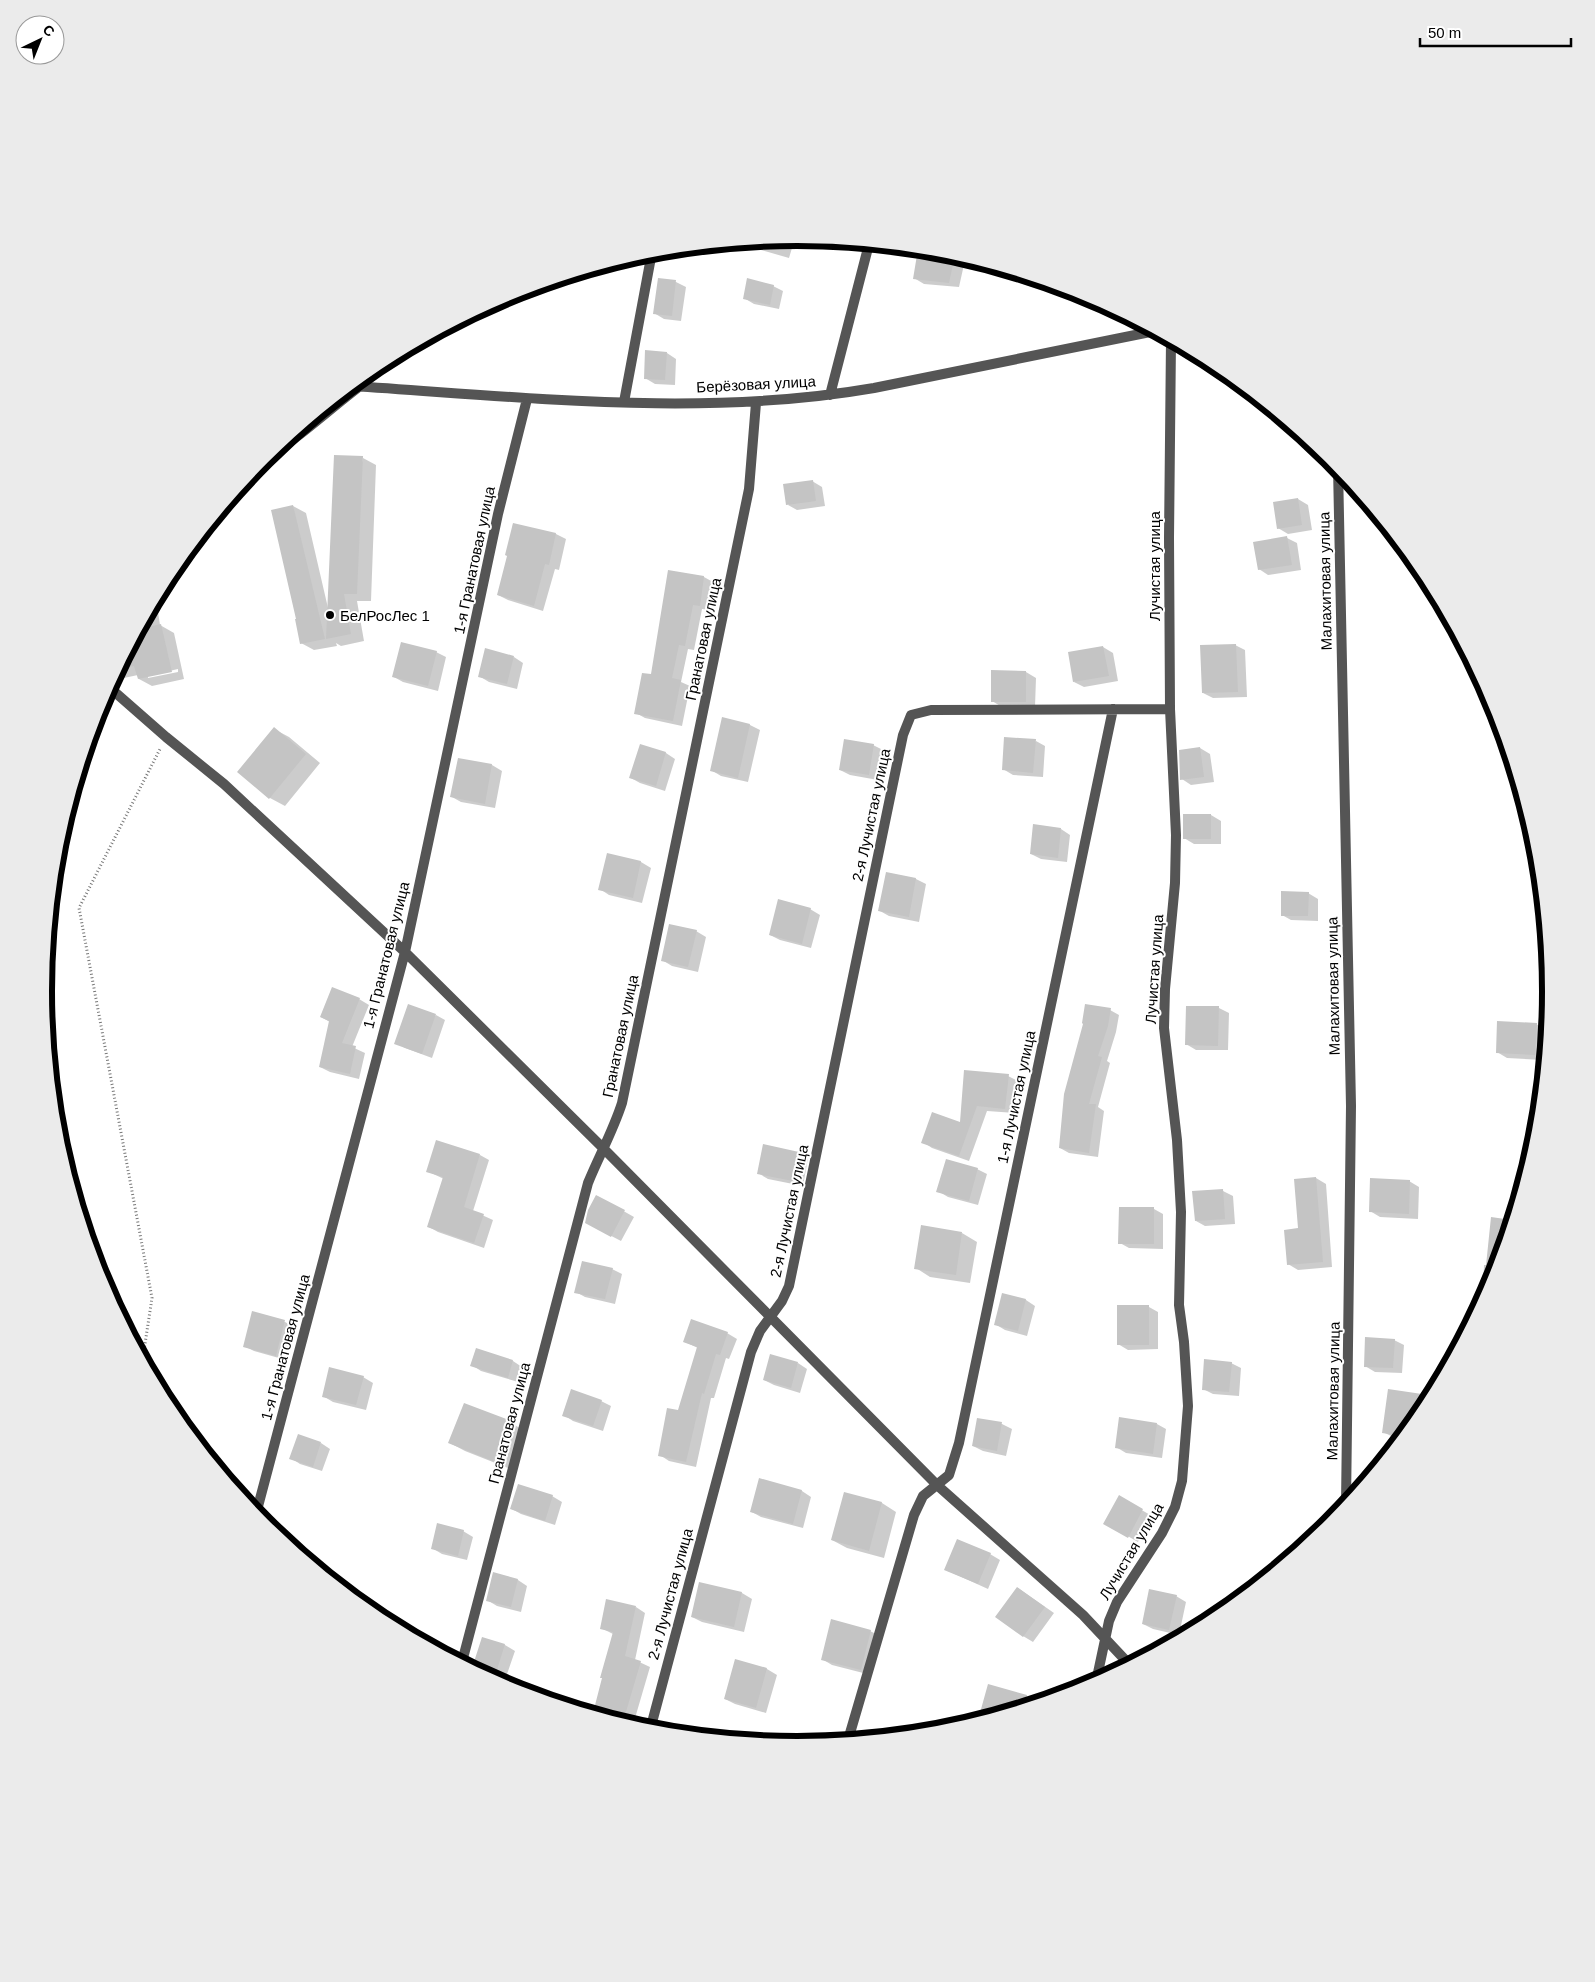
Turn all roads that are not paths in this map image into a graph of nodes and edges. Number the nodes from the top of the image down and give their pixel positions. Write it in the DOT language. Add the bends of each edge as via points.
graph roads {
  1 [pos="867,250"];
  2 [pos="650,260"];
  3 [pos="1145,333"];
  4 [pos="1171,347"];
  5 [pos="363,387"];
  6 [pos="830,395"];
  7 [pos="527,399"];
  8 [pos="624,402"];
  9 [pos="756,403"];
  10 [pos="1338,479"];
  11 [pos="115,692"];
  12 [pos="1113,709"];
  13 [pos="1170,709"];
  14 [pos="405,952"];
  15 [pos="603,1148"];
  16 [pos="769,1317"];
  17 [pos="937,1485"];
  18 [pos="1346,1495"];
  19 [pos="258,1505"];
  20 [pos="1105,1640"];
  21 [pos="463,1657"];
  22 [pos="1125,1660"];
  23 [pos="1098,1672"];
  24 [pos="652,1722"];
  25 [pos="850,1734"];
  1 -- 6 [label="street"];
  2 -- 8 [label="street"];
  3 -- 6 [label="street, Берёзовая улица"];
  4 -- 13 [label="street, Лучистая улица"];
  5 -- 7 [label="street, Берёзовая улица"];
  6 -- 9 [label="street, Берёзовая улица"];
  7 -- 8 [label="street, Берёзовая улица"];
  7 -- 14 [label="street, 1-я Гранатовая улица" via="498,514"];
  8 -- 9 [label="street, Берёзовая улица"];
  9 -- 15 [label="street, Гранатовая улица" via="748,498 622,1103"];
  10 -- 18 [label="street, Малахитовая улица" via="1351,1106"];
  11 -- 14 [label="street" via="224,784"];
  12 -- 13 [label="street"];
  12 -- 16 [label="street, 2-я Лучистая улица" via="931,710 912,715 903,735 789,1286 782,1302"];
  12 -- 17 [label="street, 1-я Лучистая улица" via="959,1444 949,1475"];
  13 -- 20 [label="street, Лучистая улица" via="1176,835 1164,1028 1177,1140 1181,1203 1179,1305 1188,1406 1182,1481 1175,1507 1117,1602"];
  14 -- 15 [label="street"];
  14 -- 19 [label="street, 1-я Гранатовая улица"];
  15 -- 16 [label="street"];
  15 -- 21 [label="street, Гранатовая улица" via="588,1183"];
  16 -- 17 [label="street"];
  16 -- 24 [label="street, 2-я Лучистая улица" via="751,1352"];
  17 -- 20 [label="street" via="1082,1615"];
  17 -- 25 [label="street, 1-я Лучистая улица" via="923,1496 914,1515"];
  20 -- 22 [label="street"];
  20 -- 23 [label="street, Лучистая улица"];
}
